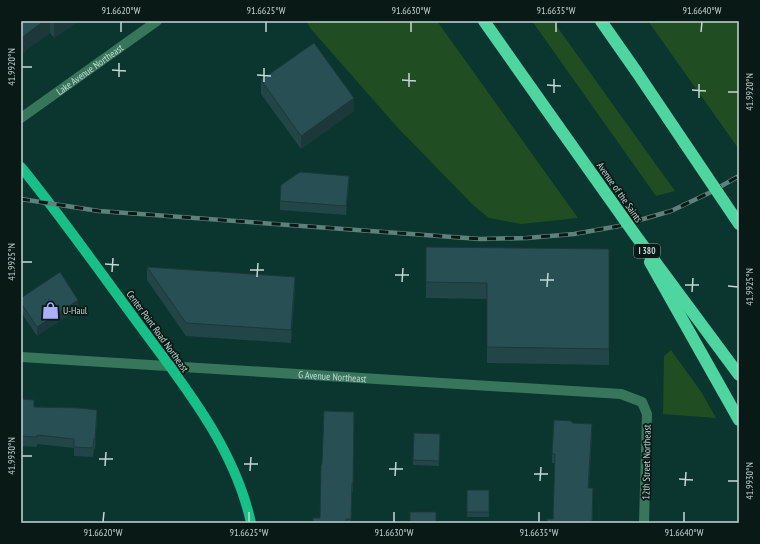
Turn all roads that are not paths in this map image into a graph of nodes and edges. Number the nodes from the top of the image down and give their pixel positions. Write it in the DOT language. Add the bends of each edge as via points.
graph roads {
  1 [pos="157,21"];
  2 [pos="484,21"];
  3 [pos="601,21"];
  4 [pos="21,118"];
  5 [pos="21,167"];
  6 [pos="739,224"];
  7 [pos="636,236"];
  8 [pos="21,357"];
  9 [pos="169,366"];
  10 [pos="739,375"];
  11 [pos="642,402"];
  12 [pos="739,420"];
  13 [pos="250,523"];
  14 [pos="644,523"];
  1 -- 4 [label="street, Lake Avenue Northeast"];
  2 -- 7 [label="highway, Avenue of the Saints / I 380, bridge"];
  3 -- 6 [label="highway, bridge"];
  5 -- 9 [label="main road, Center Point Road Northeast"];
  7 -- 10 [label="highway, Avenue of the Saints / I 380, bridge"];
  7 -- 12 [label="highway, bridge"];
  8 -- 9 [label="street, G Avenue Northeast"];
  9 -- 11 [label="street, G Avenue Northeast" via="621,394"];
  9 -- 13 [label="main road, Center Point Road Northeast" via="198,407 230,462"];
  11 -- 14 [label="street, 12th Street Northeast" via="647,414"];
}
